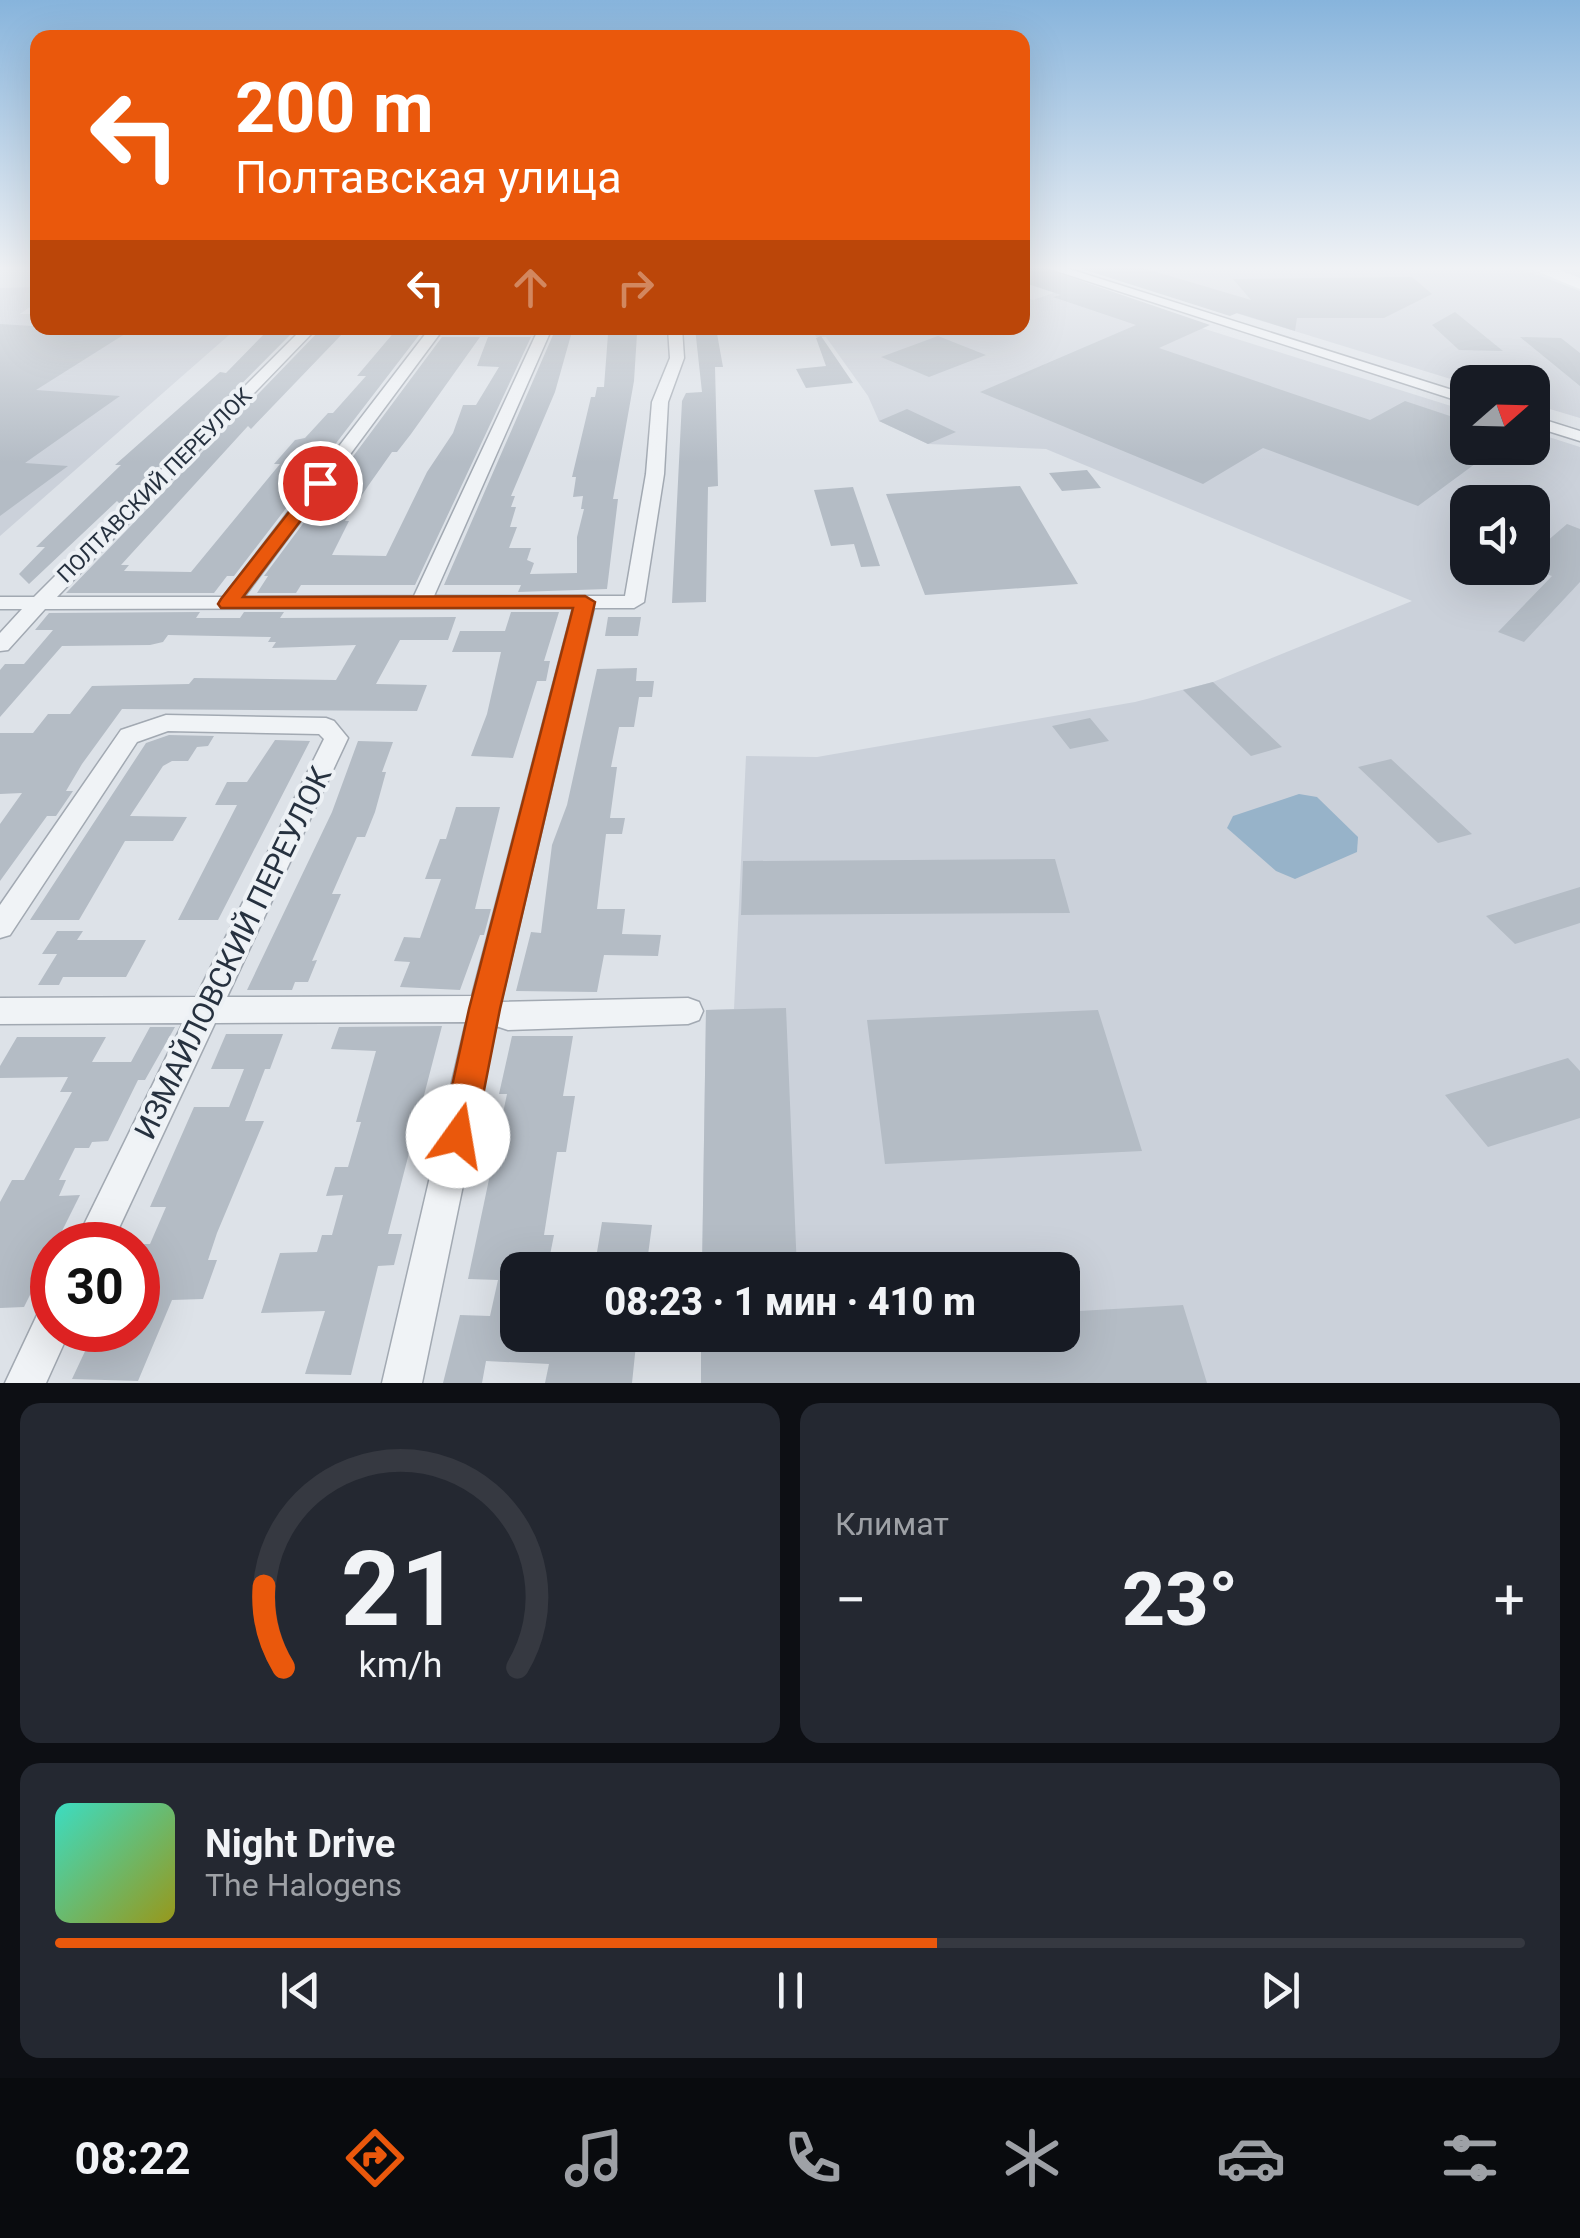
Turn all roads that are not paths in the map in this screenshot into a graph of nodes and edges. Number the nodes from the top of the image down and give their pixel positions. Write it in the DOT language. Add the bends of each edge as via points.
graph roads {
  1 [pos="1256,333"];
  2 [pos="303,335"];
  3 [pos="433,335"];
  4 [pos="541,335"];
  5 [pos="675,335"];
  6 [pos="1450,394"];
  7 [pos="1550,427"];
  8 [pos="1580,436"];
  9 [pos="421,602"];
  10 [pos="585,602"];
  11 [pos="0,603"];
  12 [pos="38,603"];
  13 [pos="228,604"];
  14 [pos="0,646"];
  15 [pos="0,926"];
  16 [pos="205,1009"];
  17 [pos="484,1009"];
  18 [pos="0,1011"];
  19 [pos="688,1011"];
  20 [pos="103,1222"];
  21 [pos="40,1352"];
  22 [pos="26,1383"];
  23 [pos="402,1383"];
  1 -- 6 [label="street"];
  2 -- 12 [label="street, ПОЛТАВСКИЙ ПЕРЕУЛОК"];
  3 -- 13 [label="street"];
  4 -- 9 [label="street"];
  5 -- 10 [label="street" via="634,602"];
  7 -- 8 [label="street"];
  9 -- 10 [label="street"];
  9 -- 13 [label="street"];
  10 -- 17 [label="street"];
  11 -- 12 [label="street"];
  12 -- 13 [label="street"];
  12 -- 14 [label="street, ПОЛТАВСКИЙ ПЕРЕУЛОК"];
  15 -- 16 [label="street, ИЗМАЙЛОВСКИЙ ПЕРЕУЛОК" via="128,736 166,723 326,726 336,738"];
  16 -- 17 [label="street"];
  16 -- 18 [label="street"];
  16 -- 20 [label="street, ИЗМАЙЛОВСКИЙ ПЕРЕУЛОК"];
  17 -- 19 [label="street" via="508,1017"];
  17 -- 23 [label="street"];
  21 -- 22 [label="street"];
}
